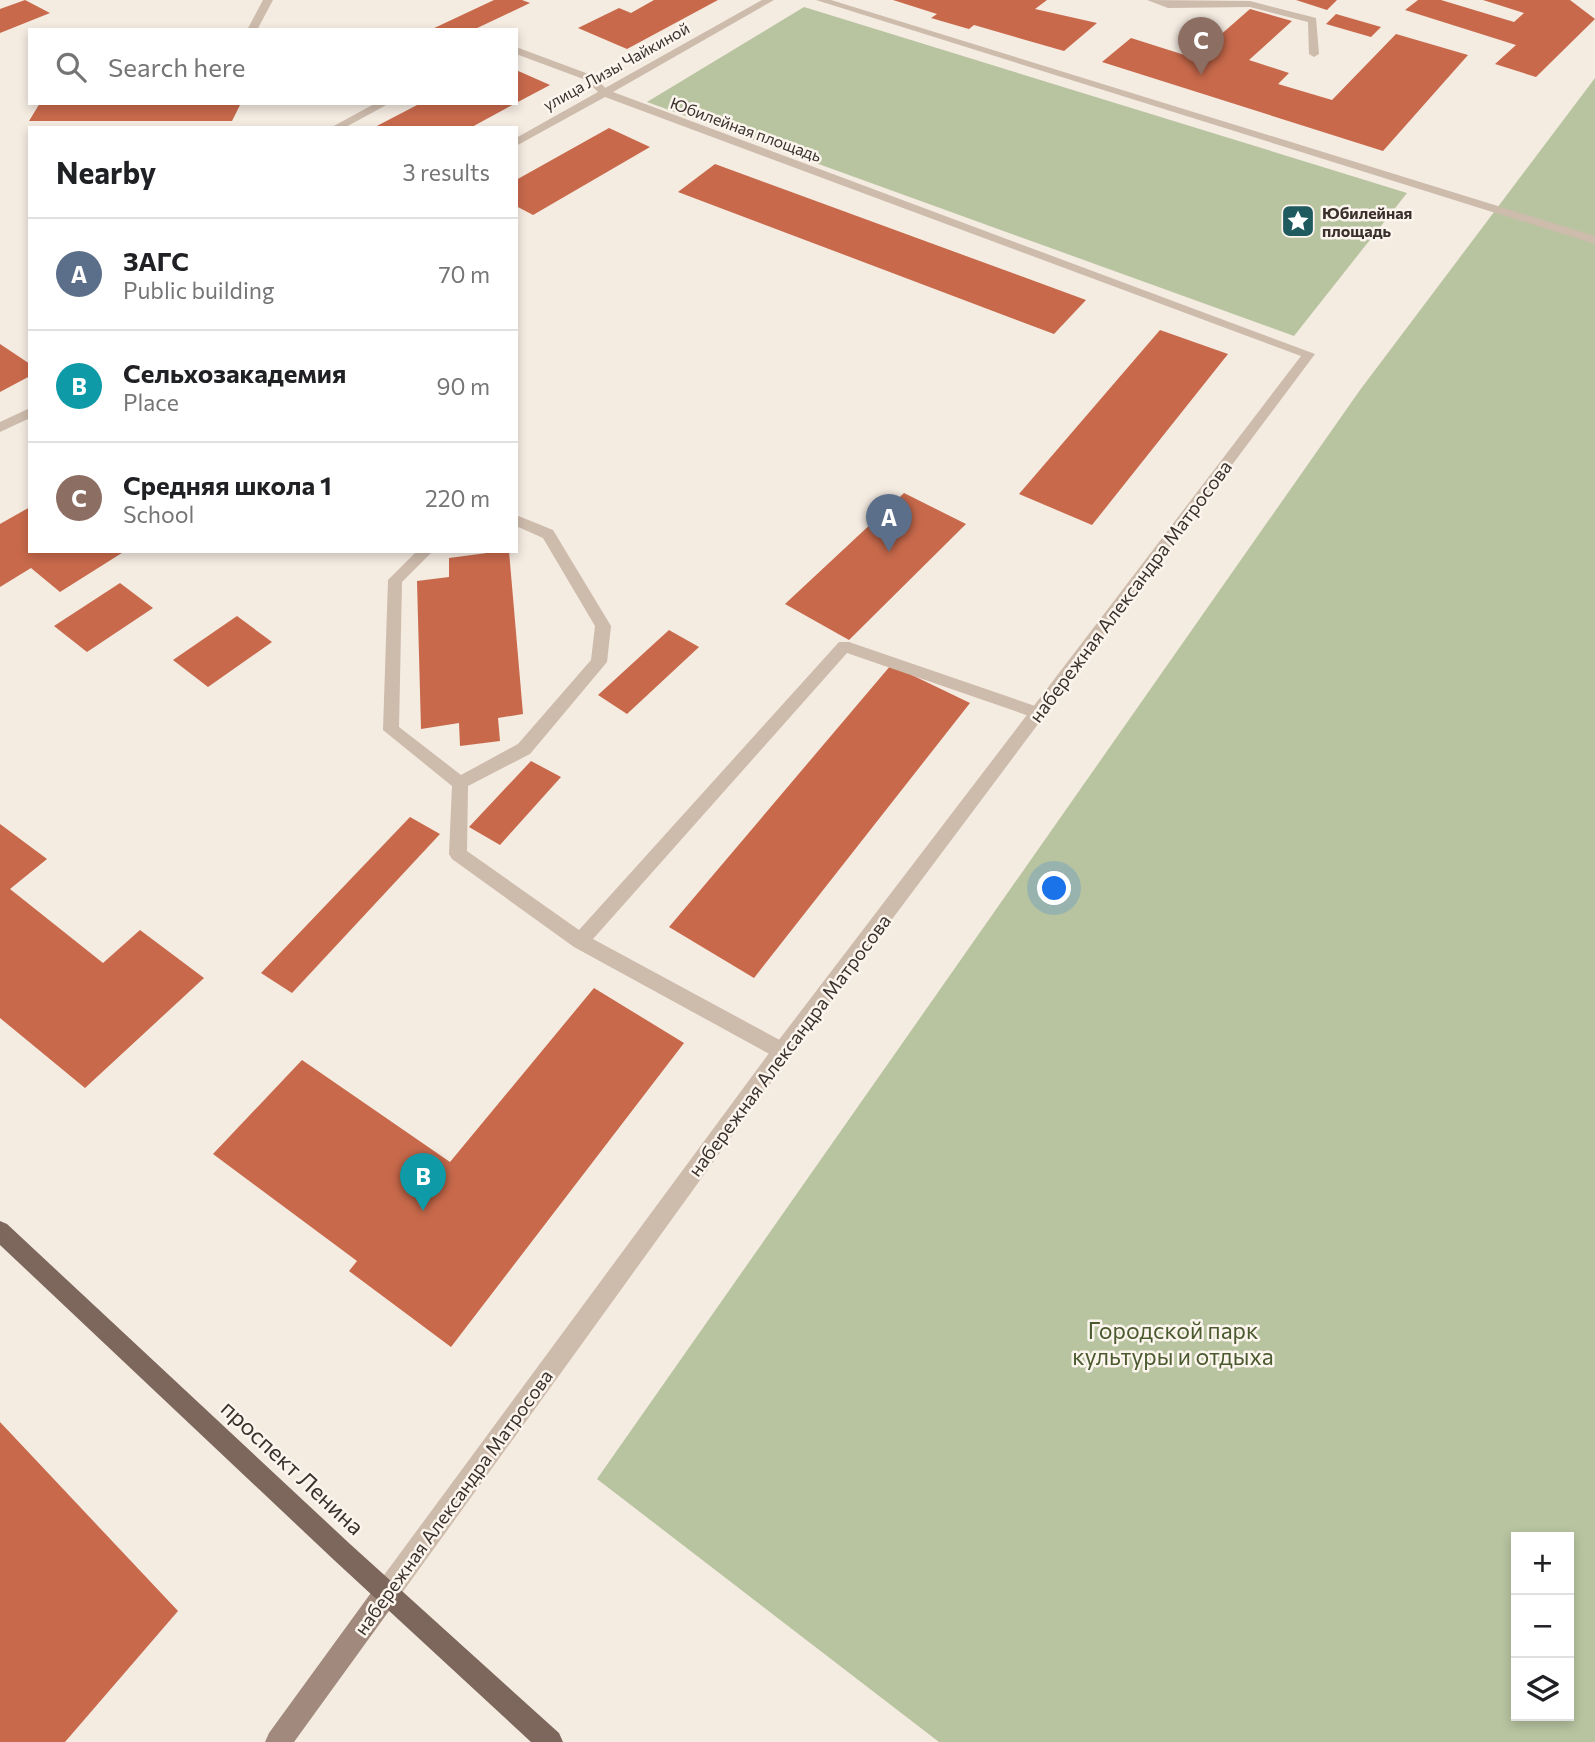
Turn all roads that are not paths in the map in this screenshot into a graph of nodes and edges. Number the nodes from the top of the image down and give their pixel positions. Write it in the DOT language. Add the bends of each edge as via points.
graph roads {
  1 [pos="268,0"];
  2 [pos="769,0"];
  3 [pos="821,0"];
  4 [pos="1152,0"];
  5 [pos="1251,2"];
  6 [pos="253,28"];
  7 [pos="518,51"];
  8 [pos="1314,54"];
  9 [pos="605,93"];
  10 [pos="381,105"];
  11 [pos="339,126"];
  12 [pos="518,142"];
  13 [pos="1595,240"];
  14 [pos="1310,354"];
  15 [pos="28,413"];
  16 [pos="0,428"];
  17 [pos="518,521"];
  18 [pos="424,553"];
  19 [pos="1038,713"];
  20 [pos="460,783"];
  21 [pos="580,941"];
  22 [pos="782,1051"];
  23 [pos="0,1231"];
  24 [pos="385,1595"];
  25 [pos="278,1742"];
  26 [pos="550,1742"];
  1 -- 6 [label="street"];
  2 -- 9 [label="street, улица Лизы Чайкиной"];
  3 -- 13 [label="street"];
  4 -- 5 [label="street" via="1168,5"];
  5 -- 8 [label="street" via="1313,20"];
  7 -- 9 [label="street, Юбилейная площадь" via="590,78"];
  9 -- 12 [label="street, улица Лизы Чайкиной"];
  9 -- 14 [label="street, Юбилейная площадь"];
  10 -- 11 [label="street"];
  14 -- 19 [label="street, набережная Александра Матросова"];
  15 -- 16 [label="street"];
  17 -- 20 [label="street" via="548,534 603,626 599,662 524,749"];
  18 -- 20 [label="street" via="395,580 391,730"];
  19 -- 21 [label="street" via="844,646"];
  19 -- 22 [label="street, набережная Александра Матросова"];
  20 -- 21 [label="street" via="458,854"];
  21 -- 22 [label="street"];
  22 -- 24 [label="street, набережная Александра Матросова"];
  23 -- 24 [label="main road, проспект Ленина"];
  24 -- 25 [label="street, набережная Александра Матросова"];
  24 -- 26 [label="main road, проспект Ленина"];
}
